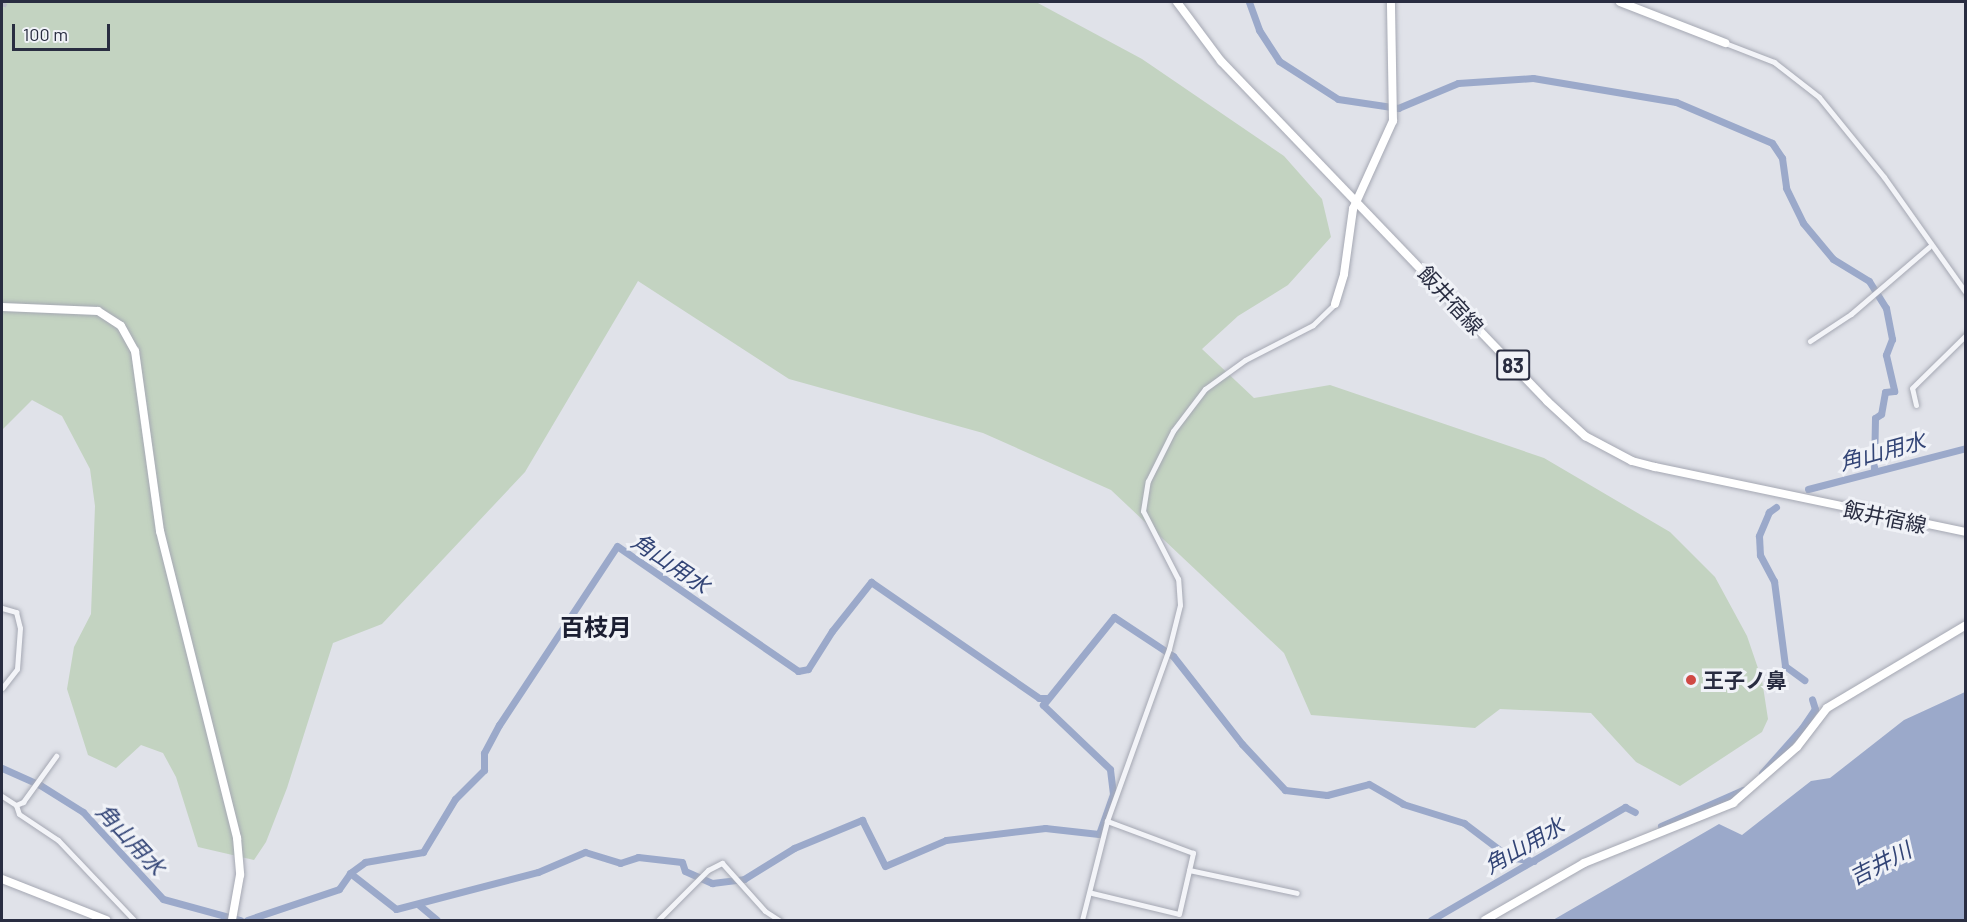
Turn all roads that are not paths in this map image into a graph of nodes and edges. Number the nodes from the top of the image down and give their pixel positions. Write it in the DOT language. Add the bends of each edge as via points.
graph roads {
  1 [pos="1177,2"];
  2 [pos="1391,2"];
  3 [pos="1620,2"];
  4 [pos="1725,43"];
  5 [pos="1357,200"];
  6 [pos="1929,247"];
  7 [pos="1965,293"];
  8 [pos="1335,304"];
  9 [pos="2,307"];
  10 [pos="1965,335"];
  11 [pos="1810,341"];
  12 [pos="1916,405"];
  13 [pos="1965,532"];
  14 [pos="2,608"];
  15 [pos="1965,625"];
  16 [pos="2,687"];
  17 [pos="56,756"];
  18 [pos="2,796"];
  19 [pos="16,805"];
  20 [pos="1107,821"];
  21 [pos="1189,870"];
  22 [pos="2,879"];
  23 [pos="1092,893"];
  24 [pos="1297,893"];
  25 [pos="106,921"];
  26 [pos="134,921"];
  27 [pos="232,921"];
  28 [pos="658,921"];
  29 [pos="778,921"];
  30 [pos="1082,921"];
  31 [pos="1485,921"];
  1 -- 5 [label="main road, 飯井宿線 / 83" via="1221,61"];
  2 -- 5 [label="street" via="1393,121"];
  3 -- 4 [label="street"];
  4 -- 6 [label="street" via="1774,62 1819,98 1884,177"];
  5 -- 8 [label="street"];
  5 -- 13 [label="main road, 飯井宿線 / 83" via="1565,419 1607,449 1655,467"];
  6 -- 7 [label="street"];
  6 -- 11 [label="street" via="1877,292"];
  8 -- 20 [label="street" via="1320,321 1245,360 1205,389 1173,431 1148,481 1143,511 1178,579 1180,605 1169,649"];
  9 -- 27 [label="street" via="98,311 121,326 135,351 160,531 233,812 240,875"];
  10 -- 12 [label="street" via="1912,388"];
  14 -- 16 [label="street" via="16,612 20,628 17,669"];
  15 -- 31 [label="street" via="1827,708 1797,747 1733,803 1584,863"];
  17 -- 19 [label="street" via="23,802"];
  18 -- 19 [label="street"];
  19 -- 26 [label="street" via="19,814 58,840"];
  20 -- 21 [label="street" via="1193,852"];
  20 -- 23 [label="street"];
  21 -- 23 [label="street" via="1179,914"];
  21 -- 24 [label="street"];
  22 -- 25 [label="street"];
  23 -- 30 [label="street"];
  28 -- 29 [label="street" via="717,863 727,865"];
}
